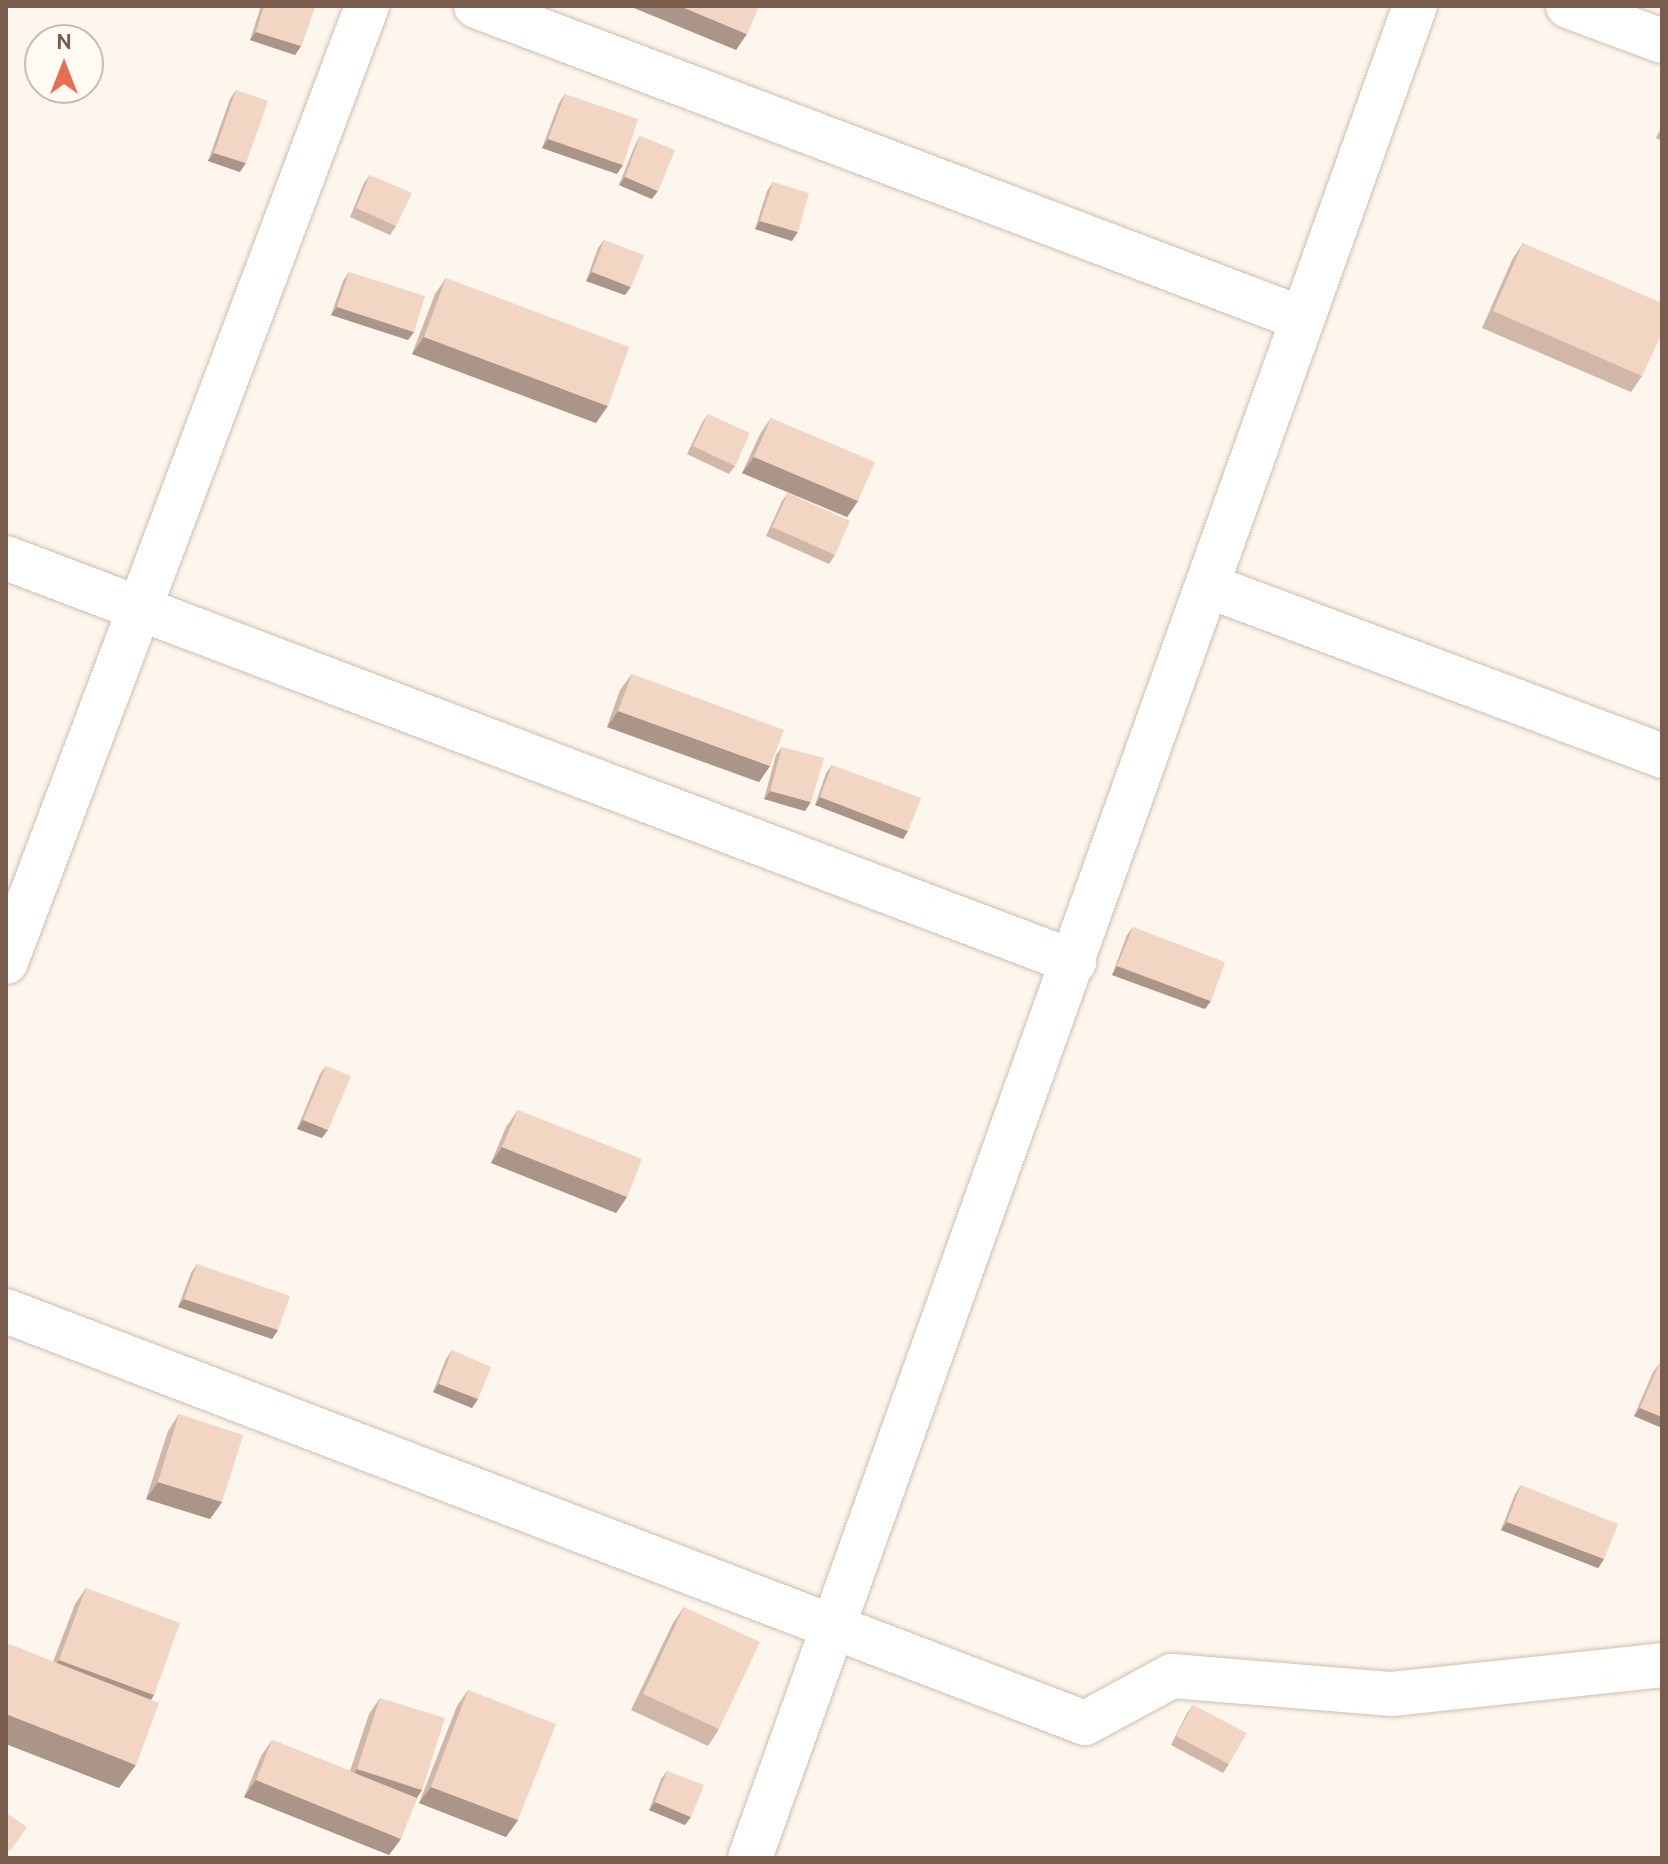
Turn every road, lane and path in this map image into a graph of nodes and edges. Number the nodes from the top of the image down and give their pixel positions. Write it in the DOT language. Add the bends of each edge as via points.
graph roads {
  1 [pos="367,6"];
  2 [pos="476,6"];
  3 [pos="1415,6"];
  4 [pos="1568,6"];
  5 [pos="1662,41"];
  6 [pos="1303,319"];
  7 [pos="6,558"];
  8 [pos="1208,586"];
  9 [pos="140,609"];
  10 [pos="1662,756"];
  11 [pos="6,962"];
  12 [pos="1074,962"];
  13 [pos="6,1311"];
  14 [pos="837,1628"];
  15 [pos="1662,1665"];
  16 [pos="750,1858"];
  1 -- 9 [label="street"];
  2 -- 6 [label="street"];
  3 -- 6 [label="street"];
  4 -- 5 [label="street"];
  6 -- 8 [label="street"];
  7 -- 9 [label="street"];
  8 -- 10 [label="street"];
  8 -- 12 [label="street"];
  9 -- 11 [label="street"];
  9 -- 12 [label="street"];
  12 -- 14 [label="street"];
  13 -- 14 [label="street"];
  14 -- 15 [label="street" via="1085,1723 1172,1676 1392,1694"];
  14 -- 16 [label="street"];
}
